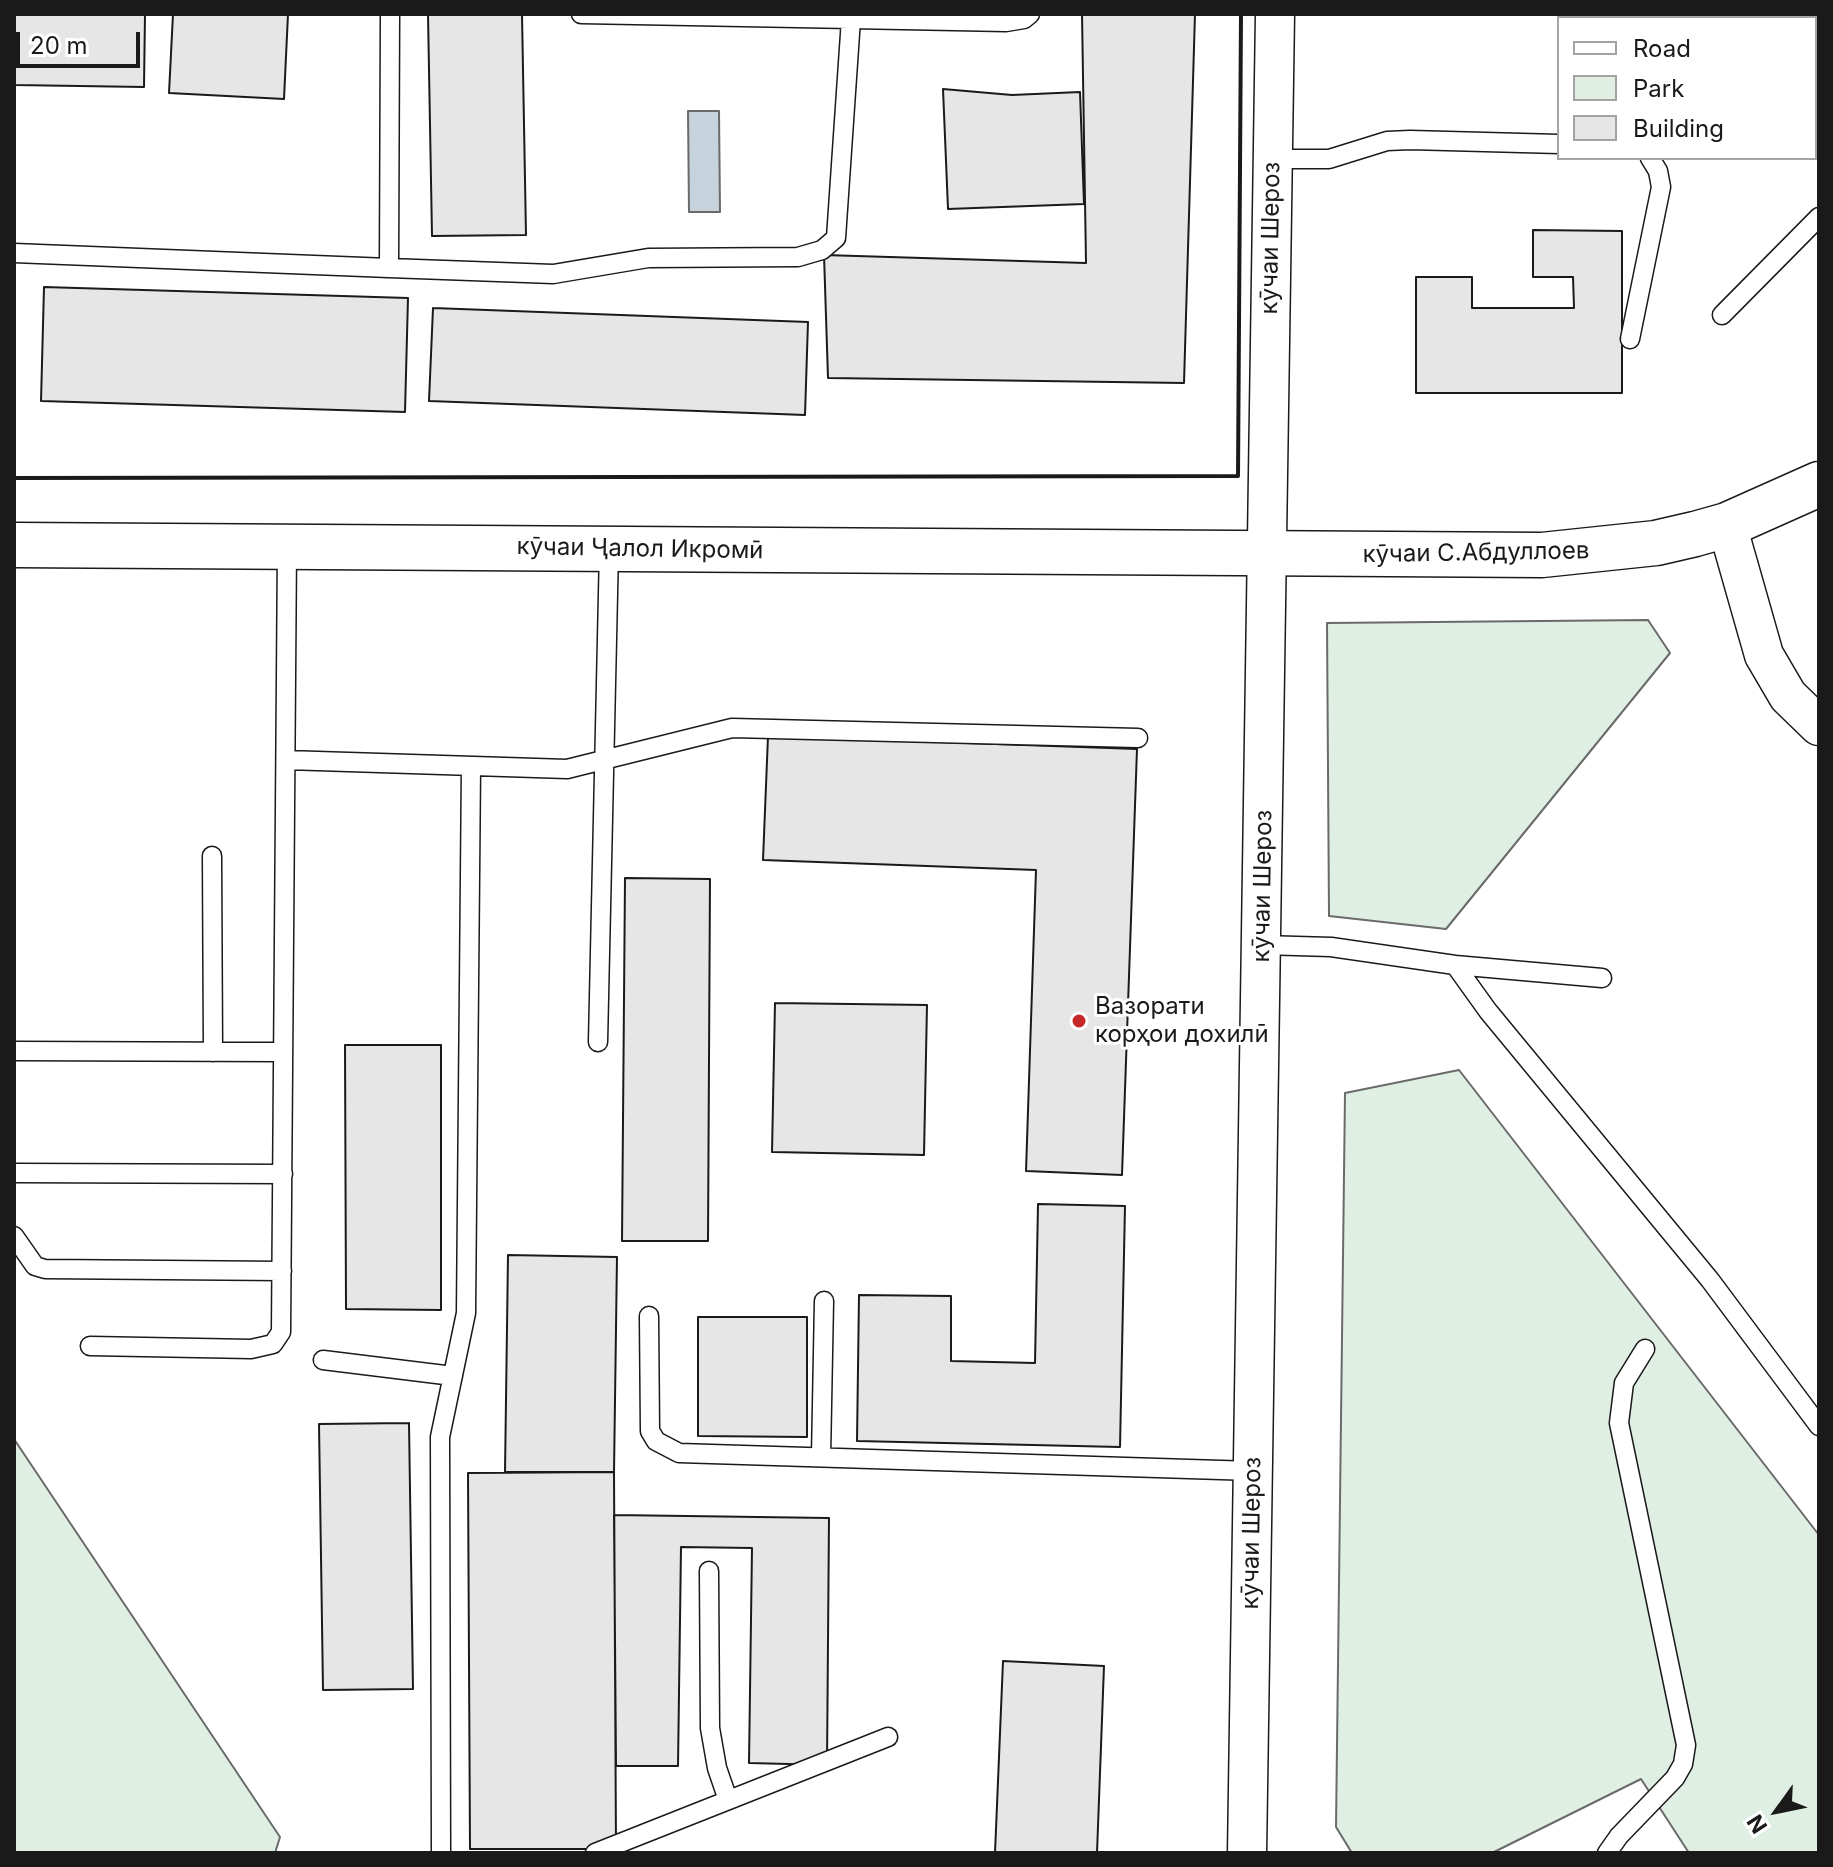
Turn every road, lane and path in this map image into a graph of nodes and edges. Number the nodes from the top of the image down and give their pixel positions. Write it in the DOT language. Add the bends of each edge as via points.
graph roads {
  1 [pos="390,14"];
  2 [pos="581,14"];
  3 [pos="1030,14"];
  4 [pos="1275,14"];
  5 [pos="851,19"];
  6 [pos="1557,144"];
  7 [pos="1273,159"];
  8 [pos="1651,160"];
  9 [pos="1819,217"];
  10 [pos="14,253"];
  11 [pos="389,268"];
  12 [pos="1722,315"];
  13 [pos="1630,339"];
  14 [pos="1819,484"];
  15 [pos="1727,525"];
  16 [pos="14,545"];
  17 [pos="287,546"];
  18 [pos="609,549"];
  19 [pos="1266,555"];
  20 [pos="1814,714"];
  21 [pos="1138,738"];
  22 [pos="604,759"];
  23 [pos="286,760"];
  24 [pos="471,766"];
  25 [pos="212,856"];
  26 [pos="1262,945"];
  27 [pos="1455,965"];
  28 [pos="1602,978"];
  29 [pos="598,1042"];
  30 [pos="14,1051"];
  31 [pos="213,1052"];
  32 [pos="282,1052"];
  33 [pos="14,1173"];
  34 [pos="283,1174"];
  35 [pos="14,1236"];
  36 [pos="282,1271"];
  37 [pos="824,1301"];
  38 [pos="649,1316"];
  39 [pos="90,1346"];
  40 [pos="1645,1349"];
  41 [pos="323,1360"];
  42 [pos="453,1376"];
  43 [pos="1819,1426"];
  44 [pos="821,1457"];
  45 [pos="1253,1471"];
  46 [pos="709,1571"];
  47 [pos="888,1737"];
  48 [pos="728,1800"];
  49 [pos="441,1853"];
  50 [pos="595,1853"];
  51 [pos="1247,1853"];
  52 [pos="1607,1853"];
  1 -- 11 [label="lane"];
  2 -- 5 [label="lane"];
  3 -- 5 [label="lane" via="1006,22"];
  4 -- 7 [label="street, кӯчаи Шероз"];
  5 -- 11 [label="lane" via="839,220 836,238 822,250 798,257 648,258 553,274"];
  6 -- 7 [label="lane" via="1398,141 1329,159"];
  7 -- 19 [label="street, кӯчаи Шероз"];
  8 -- 13 [label="lane" via="1661,187"];
  9 -- 12 [label="lane"];
  10 -- 11 [label="lane"];
  14 -- 15 [label="street, кӯчаи С.Абдуллоев"];
  15 -- 19 [label="street, кӯчаи С.Абдуллоев" via="1656,543 1542,555"];
  15 -- 20 [label="street" via="1774,677"];
  16 -- 17 [label="street, кӯчаи Ҷалол Икромӣ"];
  17 -- 18 [label="street, кӯчаи Ҷалол Икромӣ"];
  17 -- 23 [label="lane"];
  18 -- 19 [label="street, кӯчаи Ҷалол Икромӣ"];
  18 -- 22 [label="lane"];
  19 -- 26 [label="street, кӯчаи Шероз"];
  21 -- 22 [label="lane" via="732,728"];
  22 -- 24 [label="lane" via="567,769"];
  22 -- 29 [label="lane"];
  23 -- 24 [label="lane"];
  23 -- 32 [label="lane"];
  24 -- 42 [label="lane" via="466,1313"];
  25 -- 31 [label="lane"];
  26 -- 27 [label="lane" via="1331,947"];
  26 -- 45 [label="street, кӯчаи Шероз"];
  27 -- 28 [label="lane"];
  27 -- 43 [label="lane" via="1710,1280"];
  30 -- 31 [label="lane"];
  31 -- 32 [label="lane"];
  32 -- 34 [label="lane"];
  33 -- 34 [label="lane"];
  34 -- 36 [label="lane"];
  35 -- 36 [label="lane" via="35,1266 57,1271"];
  36 -- 39 [label="lane" via="281,1332 273,1344 251,1349"];
  37 -- 44 [label="lane"];
  38 -- 44 [label="lane" via="647,1412 656,1441 679,1453"];
  40 -- 52 [label="lane" via="1624,1383 1619,1423 1686,1745 1675,1778"];
  41 -- 42 [label="lane"];
  42 -- 49 [label="lane" via="440,1437"];
  44 -- 45 [label="lane"];
  45 -- 51 [label="street, кӯчаи Шероз"];
  46 -- 48 [label="lane" via="710,1728"];
  47 -- 48 [label="lane"];
  48 -- 50 [label="lane"];
}
